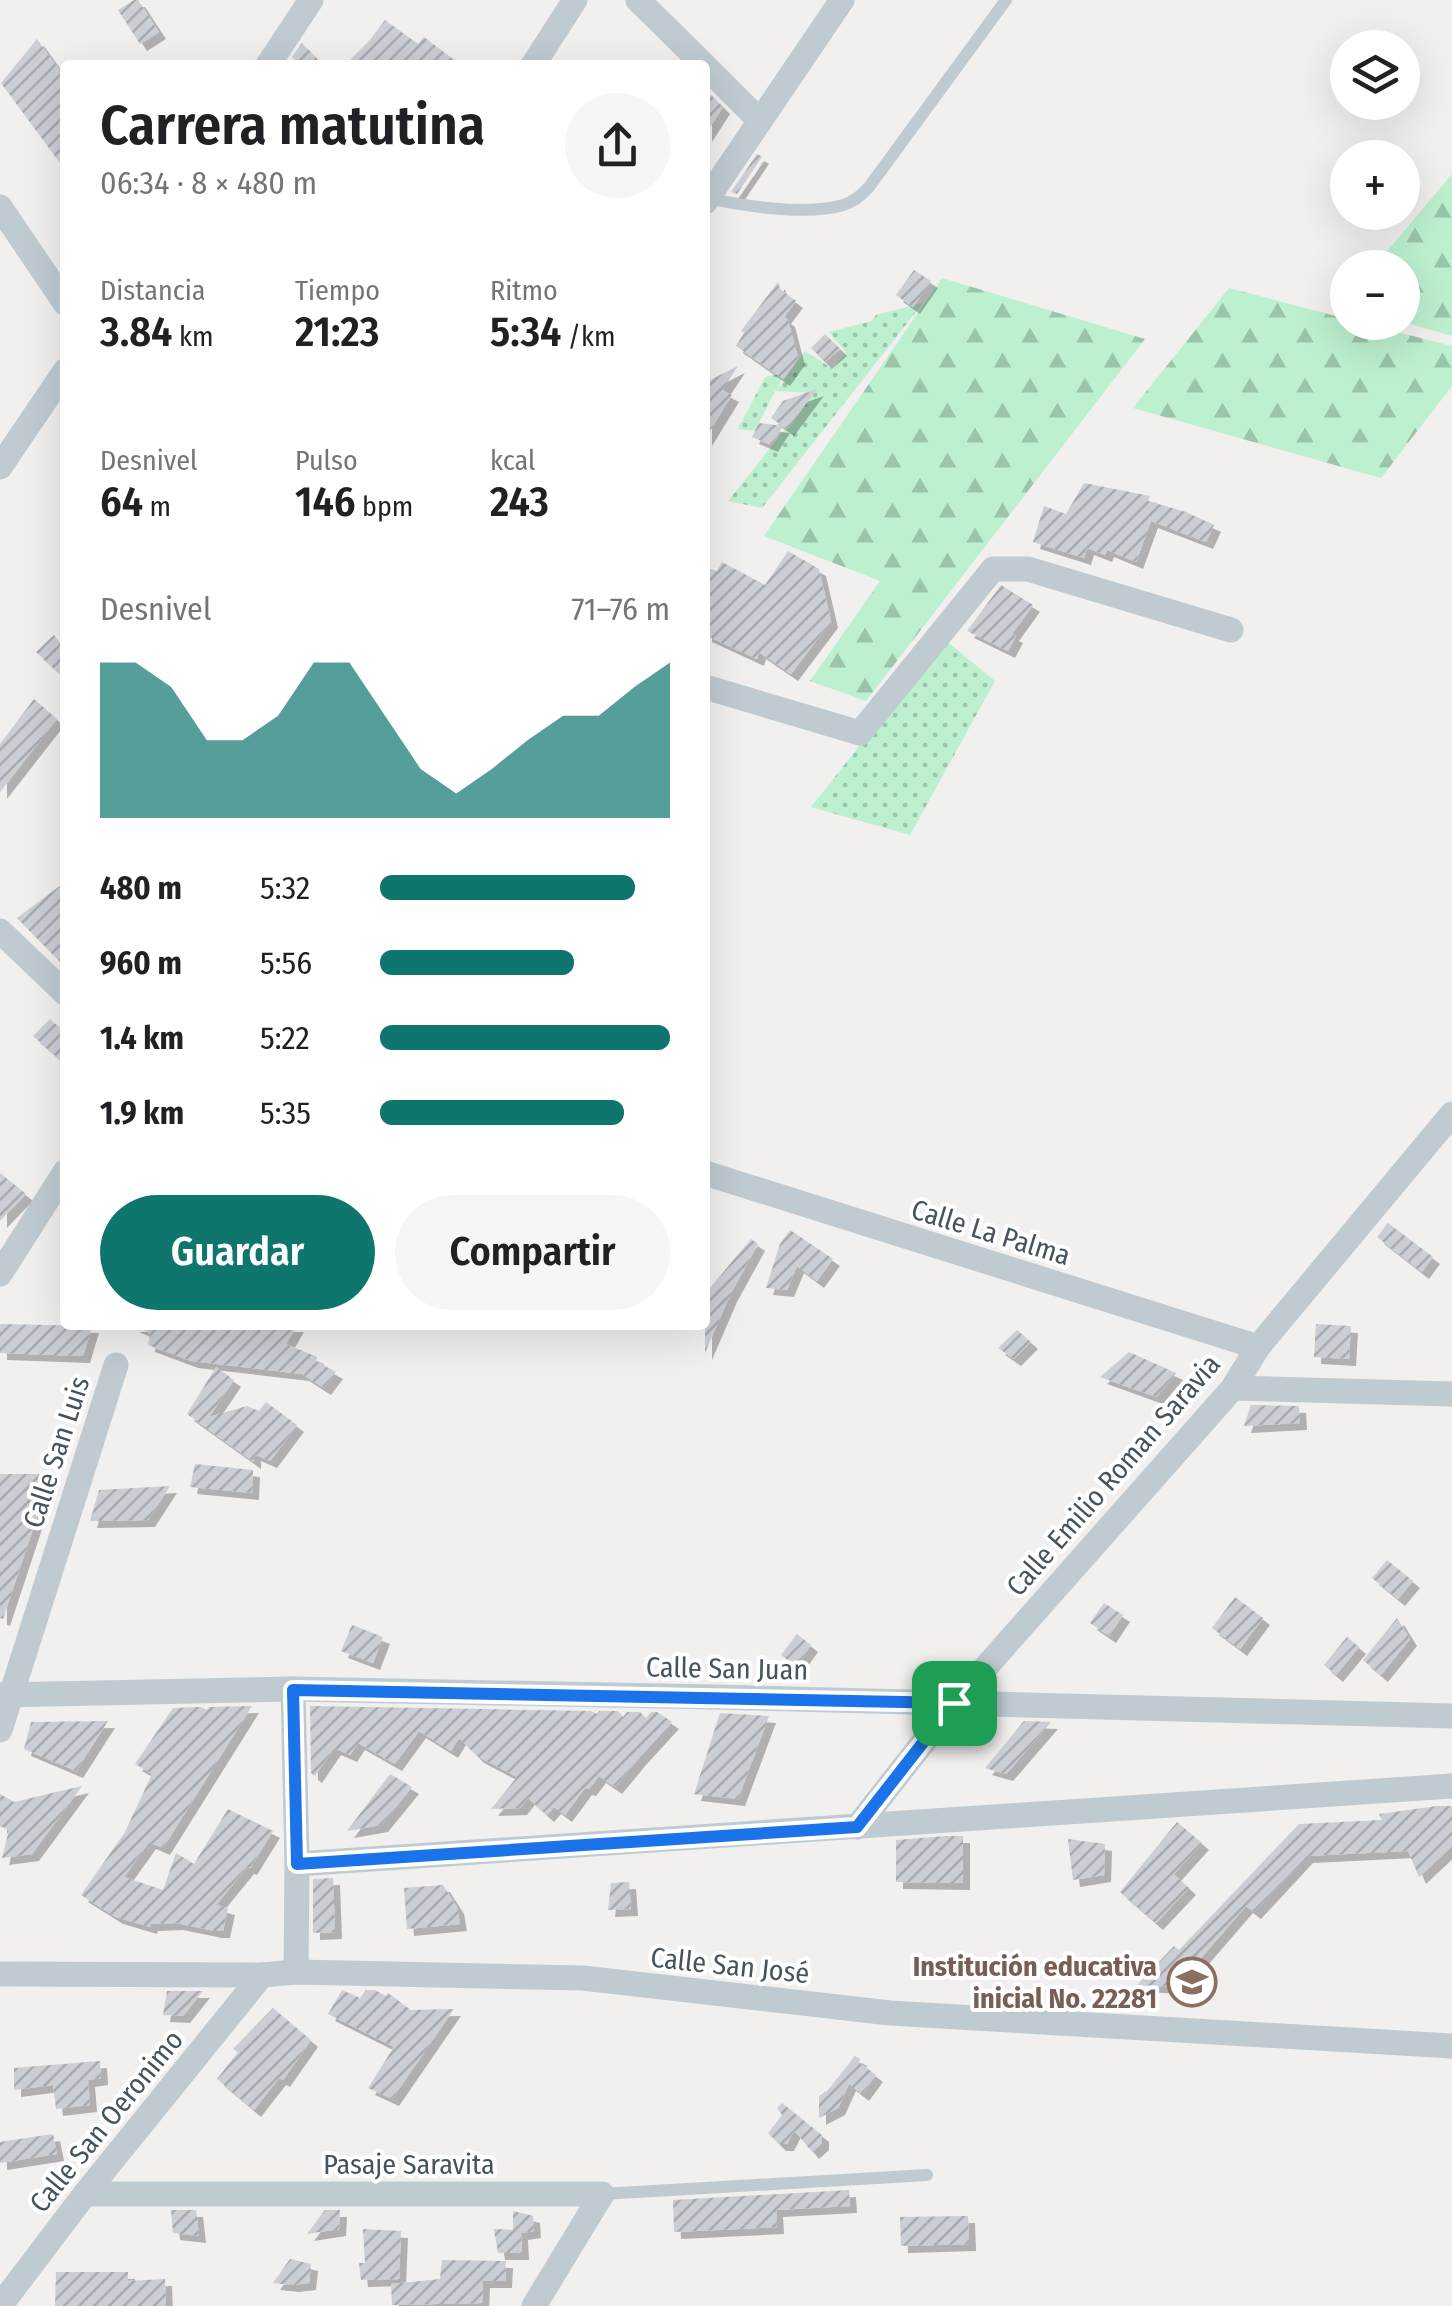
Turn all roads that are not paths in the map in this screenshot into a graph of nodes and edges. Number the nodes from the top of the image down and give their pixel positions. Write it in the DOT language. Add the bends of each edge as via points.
graph roads {
  1 [pos="311,0"];
  2 [pos="575,0"];
  3 [pos="638,0"];
  4 [pos="842,0"];
  5 [pos="1006,0"];
  6 [pos="271,60"];
  7 [pos="537,60"];
  8 [pos="698,60"];
  9 [pos="710,72"];
  10 [pos="760,120"];
  11 [pos="710,194"];
  12 [pos="710,201"];
  13 [pos="0,207"];
  14 [pos="60,296"];
  15 [pos="60,378"];
  16 [pos="0,467"];
  17 [pos="1231,630"];
  18 [pos="710,689"];
  19 [pos="0,931"];
  20 [pos="60,988"];
  21 [pos="1452,1114"];
  22 [pos="710,1175"];
  23 [pos="60,1180"];
  24 [pos="2,1267"];
  25 [pos="1258,1347"];
  26 [pos="116,1365"];
  27 [pos="1233,1388"];
  28 [pos="1449,1390"];
  29 [pos="293,1690"];
  30 [pos="6,1695"];
  31 [pos="954,1703"];
  32 [pos="1450,1713"];
  33 [pos="0,1730"];
  34 [pos="1452,1786"];
  35 [pos="857,1827"];
  36 [pos="297,1864"];
  37 [pos="296,1972"];
  38 [pos="0,1974"];
  39 [pos="262,1975"];
  40 [pos="1452,2046"];
  41 [pos="927,2175"];
  42 [pos="85,2194"];
  43 [pos="602,2194"];
  44 [pos="0,2306"];
  45 [pos="534,2306"];
  1 -- 6 [label="street"];
  2 -- 7 [label="street"];
  3 -- 8 [label="street"];
  4 -- 10 [label="street"];
  5 -- 12 [label="lane" via="857,199 801,209"];
  9 -- 10 [label="street"];
  10 -- 11 [label="street"];
  13 -- 14 [label="street"];
  15 -- 16 [label="street"];
  17 -- 18 [label="street" via="1028,569 993,568 860,734"];
  19 -- 20 [label="street"];
  21 -- 25 [label="street, Calle Emilio Roman Saravia"];
  22 -- 25 [label="street, Calle La Palma"];
  23 -- 24 [label="street"];
  25 -- 27 [label="street, Calle Emilio Roman Saravia"];
  26 -- 30 [label="street, Calle San Luis"];
  27 -- 28 [label="street"];
  27 -- 31 [label="street, Calle Emilio Roman Saravia"];
  29 -- 30 [label="street, Calle San Juan"];
  29 -- 31 [label="street, Calle San Juan"];
  29 -- 36 [label="street"];
  30 -- 33 [label="street, Calle San Luis"];
  31 -- 32 [label="street, Calle San Juan"];
  31 -- 35 [label="street, Calle Emilio Roman Saravia"];
  34 -- 35 [label="street"];
  35 -- 36 [label="street"];
  36 -- 37 [label="street"];
  37 -- 39 [label="street, Calle San José"];
  37 -- 40 [label="street, Calle San José" via="583,1978 890,2012"];
  38 -- 39 [label="street, Calle San José"];
  39 -- 42 [label="street, Calle San Oeronimo"];
  41 -- 43 [label="lane"];
  42 -- 43 [label="street, Pasaje Saravita"];
  42 -- 44 [label="street, Calle San Oeronimo"];
  43 -- 45 [label="street"];
}
